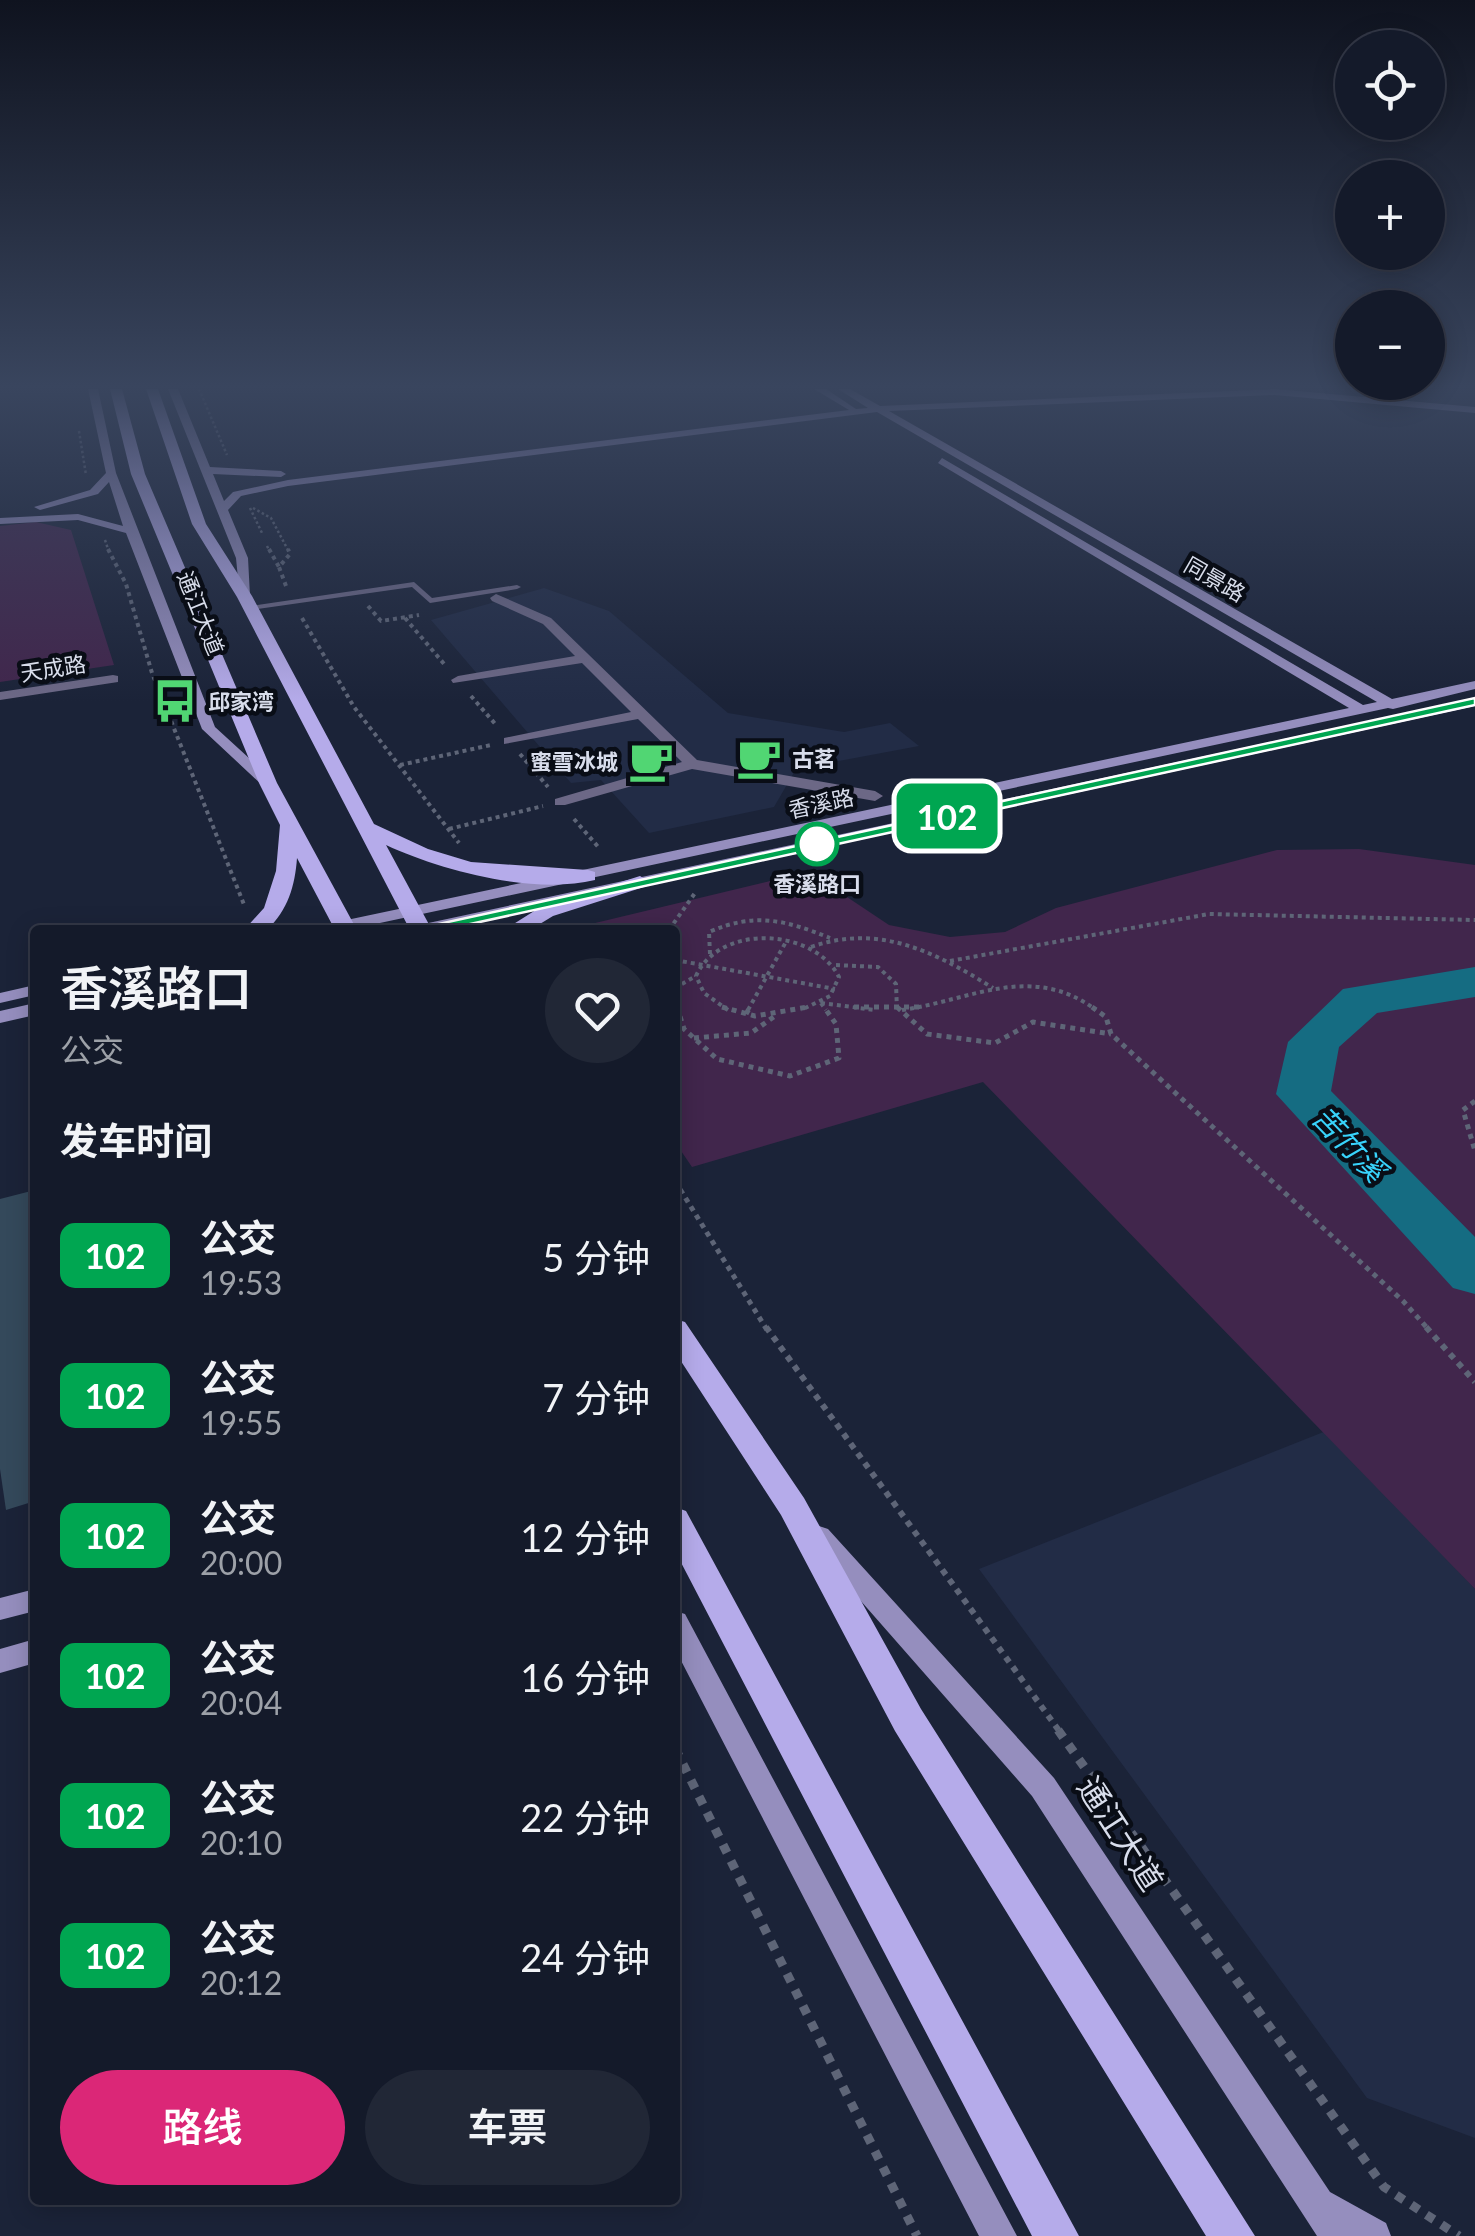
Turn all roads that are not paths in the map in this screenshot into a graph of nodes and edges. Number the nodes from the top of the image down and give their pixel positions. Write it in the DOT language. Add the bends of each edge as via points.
graph roads {
  1 [pos="91,493"];
  2 [pos="119,493"];
  3 [pos="146,493"];
  4 [pos="188,493"];
  5 [pos="215,493"];
  6 [pos="240,493"];
  7 [pos="1005,493"];
  8 [pos="1026,493"];
  9 [pos="222,509"];
  10 [pos="0,512"];
  11 [pos="0,521"];
  12 [pos="131,531"];
  13 [pos="517,586"];
  14 [pos="496,598"];
  15 [pos="247,602"];
  16 [pos="584,658"];
  17 [pos="112,679"];
  18 [pos="458,680"];
  19 [pos="1475,685"];
  20 [pos="0,696"];
  21 [pos="1388,702"];
  22 [pos="1475,702"];
  23 [pos="1360,708"];
  24 [pos="641,714"];
  25 [pos="1412,715"];
  26 [pos="1382,722"];
  27 [pos="509,741"];
  28 [pos="692,764"];
  29 [pos="268,783"];
  30 [pos="874,796"];
  31 [pos="560,802"];
  32 [pos="287,819"];
  33 [pos="362,825"];
  34 [pos="588,876"];
  35 [pos="640,882"];
  36 [pos="260,925"];
  37 [pos="336,925"];
  38 [pos="418,925"];
  39 [pos="523,925"];
  40 [pos="30,991"];
  41 [pos="0,998"];
  42 [pos="30,1011"];
  43 [pos="0,1017"];
  44 [pos="680,1336"];
  45 [pos="794,1507"];
  46 [pos="680,1529"];
  47 [pos="30,1601"];
  48 [pos="0,1610"];
  49 [pos="680,1632"];
  50 [pos="30,1652"];
  51 [pos="0,1661"];
  52 [pos="1315,2203"];
  53 [pos="998,2236"];
  54 [pos="1056,2236"];
  55 [pos="1232,2236"];
  56 [pos="1338,2236"];
  57 [pos="1373,2236"];
  1 -- 10 [label="street"];
  2 -- 12 [label="street, 通江大道"];
  3 -- 29 [label="main road, 通江大道"];
  4 -- 15 [label="main road, 通江大道" via="216,562"];
  5 -- 9 [label="street, 通江大道"];
  6 -- 9 [label="street"];
  7 -- 23 [label="street"];
  8 -- 21 [label="street, 同景路"];
  9 -- 15 [label="street, 通江大道" via="242,558"];
  11 -- 12 [label="street" via="53,516"];
  12 -- 29 [label="street, 通江大道" via="210,729"];
  13 -- 15 [label="lane" via="430,601 414,584"];
  14 -- 16 [label="street" via="547,621"];
  15 -- 33 [label="main road, 通江大道"];
  16 -- 18 [label="street"];
  16 -- 24 [label="street"];
  17 -- 20 [label="street, 天成路"];
  19 -- 21 [label="street, 香溪路"];
  21 -- 23 [label="street, 香溪路"];
  21 -- 25 [label="street, 同景路"];
  22 -- 25 [label="street, 香溪路"];
  23 -- 26 [label="street"];
  23 -- 34 [label="street, 香溪路"];
  24 -- 27 [label="street"];
  24 -- 28 [label="street"];
  25 -- 26 [label="street, 香溪路"];
  26 -- 35 [label="street, 香溪路"];
  28 -- 30 [label="street"];
  28 -- 31 [label="street"];
  29 -- 32 [label="main road, 通江大道"];
  32 -- 36 [label="main road" via="284,888"];
  32 -- 37 [label="main road, 通江大道"];
  33 -- 34 [label="main road" via="454,868 494,876"];
  33 -- 38 [label="main road, 通江大道"];
  34 -- 38 [label="street, 香溪路"];
  35 -- 38 [label="street, 香溪路"];
  35 -- 39 [label="main road"];
  40 -- 41 [label="street"];
  42 -- 43 [label="street"];
  44 -- 45 [label="main road, 通江大道"];
  45 -- 52 [label="street, 通江大道" via="1043,1787"];
  45 -- 55 [label="main road, 通江大道" via="908,1720"];
  46 -- 54 [label="main road"];
  47 -- 48 [label="street"];
  49 -- 53 [label="street"];
  50 -- 51 [label="street"];
  52 -- 56 [label="street, 通江大道"];
  52 -- 57 [label="street"];
}
